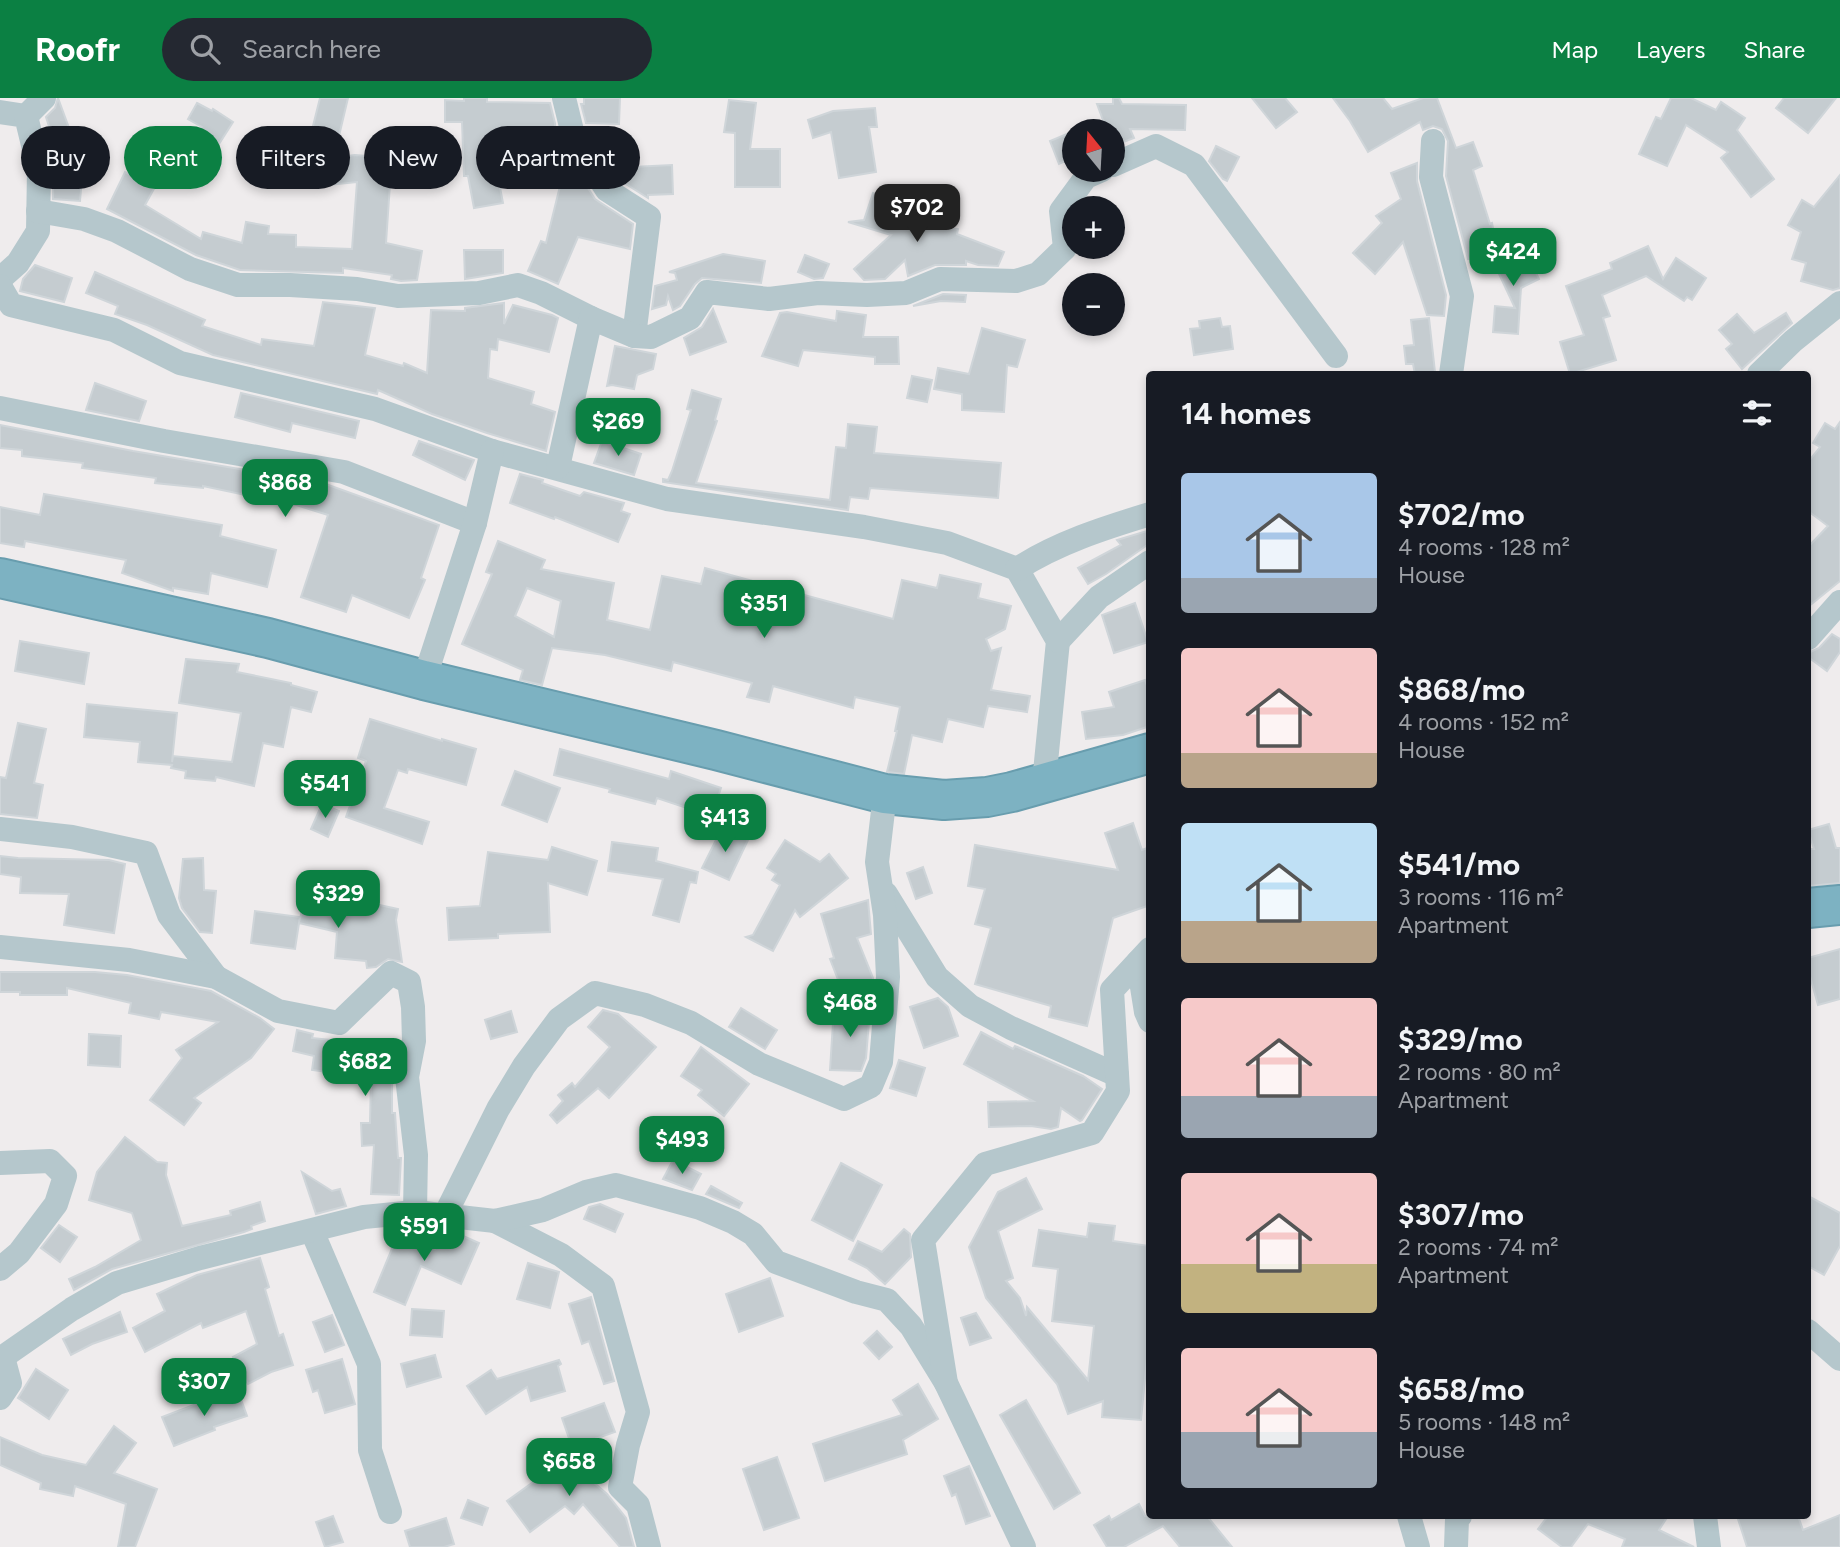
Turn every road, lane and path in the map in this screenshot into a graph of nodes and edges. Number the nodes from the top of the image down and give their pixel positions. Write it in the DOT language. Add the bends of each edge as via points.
graph roads {
  1 [pos="44,98"];
  2 [pos="564,98"];
  3 [pos="0,112"];
  4 [pos="26,116"];
  5 [pos="1433,141"];
  6 [pos="1125,160"];
  7 [pos="1082,182"];
  8 [pos="38,211"];
  9 [pos="0,279"];
  10 [pos="0,286"];
  11 [pos="1840,303"];
  12 [pos="590,318"];
  13 [pos="634,336"];
  14 [pos="1336,356"];
  15 [pos="1451,371"];
  16 [pos="1762,371"];
  17 [pos="0,408"];
  18 [pos="492,451"];
  19 [pos="558,467"];
  20 [pos="1146,515"];
  21 [pos="475,523"];
  22 [pos="1146,565"];
  23 [pos="1017,569"];
  24 [pos="0,578"];
  25 [pos="1840,602"];
  26 [pos="1811,635"];
  27 [pos="1058,641"];
  28 [pos="424,680"];
  29 [pos="1146,754"];
  30 [pos="1044,782"];
  31 [pos="885,794"];
  32 [pos="0,830"];
  33 [pos="881,885"];
  34 [pos="1840,905"];
  35 [pos="1811,908"];
  36 [pos="0,947"];
  37 [pos="1144,956"];
  38 [pos="216,977"];
  39 [pos="1146,1012"];
  40 [pos="1117,1075"];
  41 [pos="0,1163"];
  42 [pos="415,1212"];
  43 [pos="445,1215"];
  44 [pos="495,1222"];
  45 [pos="312,1231"];
  46 [pos="0,1269"];
  47 [pos="1811,1334"];
  48 [pos="1840,1359"];
  49 [pos="946,1383"];
  50 [pos="0,1398"];
  51 [pos="390,1512"];
  52 [pos="1410,1519"];
  53 [pos="1457,1519"];
  54 [pos="1705,1519"];
  55 [pos="649,1547"];
  56 [pos="1024,1547"];
  57 [pos="1418,1547"];
  58 [pos="1455,1547"];
  59 [pos="1709,1547"];
  1 -- 4 [label="street"];
  2 -- 13 [label="street" via="574,139 607,190 649,217"];
  3 -- 4 [label="street"];
  4 -- 8 [label="street" via="39,170"];
  5 -- 15 [label="street" via="1431,177 1462,296"];
  6 -- 14 [label="street" via="1156,146 1194,165"];
  7 -- 13 [label="street" via="1061,211 1065,248 1038,274 1016,281 940,279 905,292 867,296 818,293 769,299 707,292 690,318 651,337"];
  8 -- 9 [label="street" via="38,231 18,262"];
  8 -- 12 [label="street" via="84,219 117,231 190,269 238,285 358,289 398,296 479,293 518,285"];
  10 -- 18 [label="street" via="11,305 114,330 180,363 375,409"];
  11 -- 16 [label="street"];
  12 -- 13 [label="street"];
  12 -- 19 [label="street"];
  17 -- 21 [label="street" via="344,471"];
  18 -- 19 [label="street"];
  18 -- 21 [label="street"];
  19 -- 23 [label="street" via="667,499 947,542"];
  20 -- 23 [label="street" via="1070,542"];
  21 -- 28 [label="street"];
  22 -- 27 [label="street" via="1099,597"];
  23 -- 27 [label="street"];
  24 -- 28 [label="highway" via="268,638"];
  25 -- 26 [label="street"];
  27 -- 30 [label="street"];
  28 -- 31 [label="highway"];
  29 -- 30 [label="highway"];
  30 -- 31 [label="highway" via="966,800"];
  31 -- 33 [label="street" via="877,862"];
  32 -- 38 [label="street" via="72,837 146,853 169,915"];
  33 -- 40 [label="street" via="937,977 970,1006"];
  33 -- 43 [label="street" via="888,977 881,1062 872,1086 844,1099 759,1064 691,1023 595,993 559,1019 524,1066"];
  34 -- 35 [label="highway"];
  36 -- 38 [label="street" via="129,960"];
  37 -- 39 [label="street"];
  37 -- 40 [label="street" via="1112,990"];
  38 -- 42 [label="street" via="278,1011 338,1023 391,973 409,982 414,1041 407,1077 416,1155"];
  40 -- 49 [label="street" via="1118,1091 1092,1133 985,1164 923,1240"];
  41 -- 46 [label="street" via="50,1161 65,1176 55,1204 19,1253"];
  42 -- 43 [label="street"];
  42 -- 45 [label="street" via="364,1217"];
  43 -- 44 [label="street"];
  44 -- 49 [label="street" via="616,1185 700,1208 753,1234 776,1262 887,1300 911,1326"];
  44 -- 55 [label="street" via="561,1255 603,1286 638,1412 620,1487 638,1505"];
  45 -- 50 [label="street" via="117,1283 3,1357 10,1383"];
  45 -- 51 [label="street" via="369,1364 370,1450"];
  47 -- 48 [label="street"];
  49 -- 56 [label="street"];
  52 -- 57 [label="street"];
  53 -- 58 [label="street"];
  54 -- 59 [label="street"];
}
